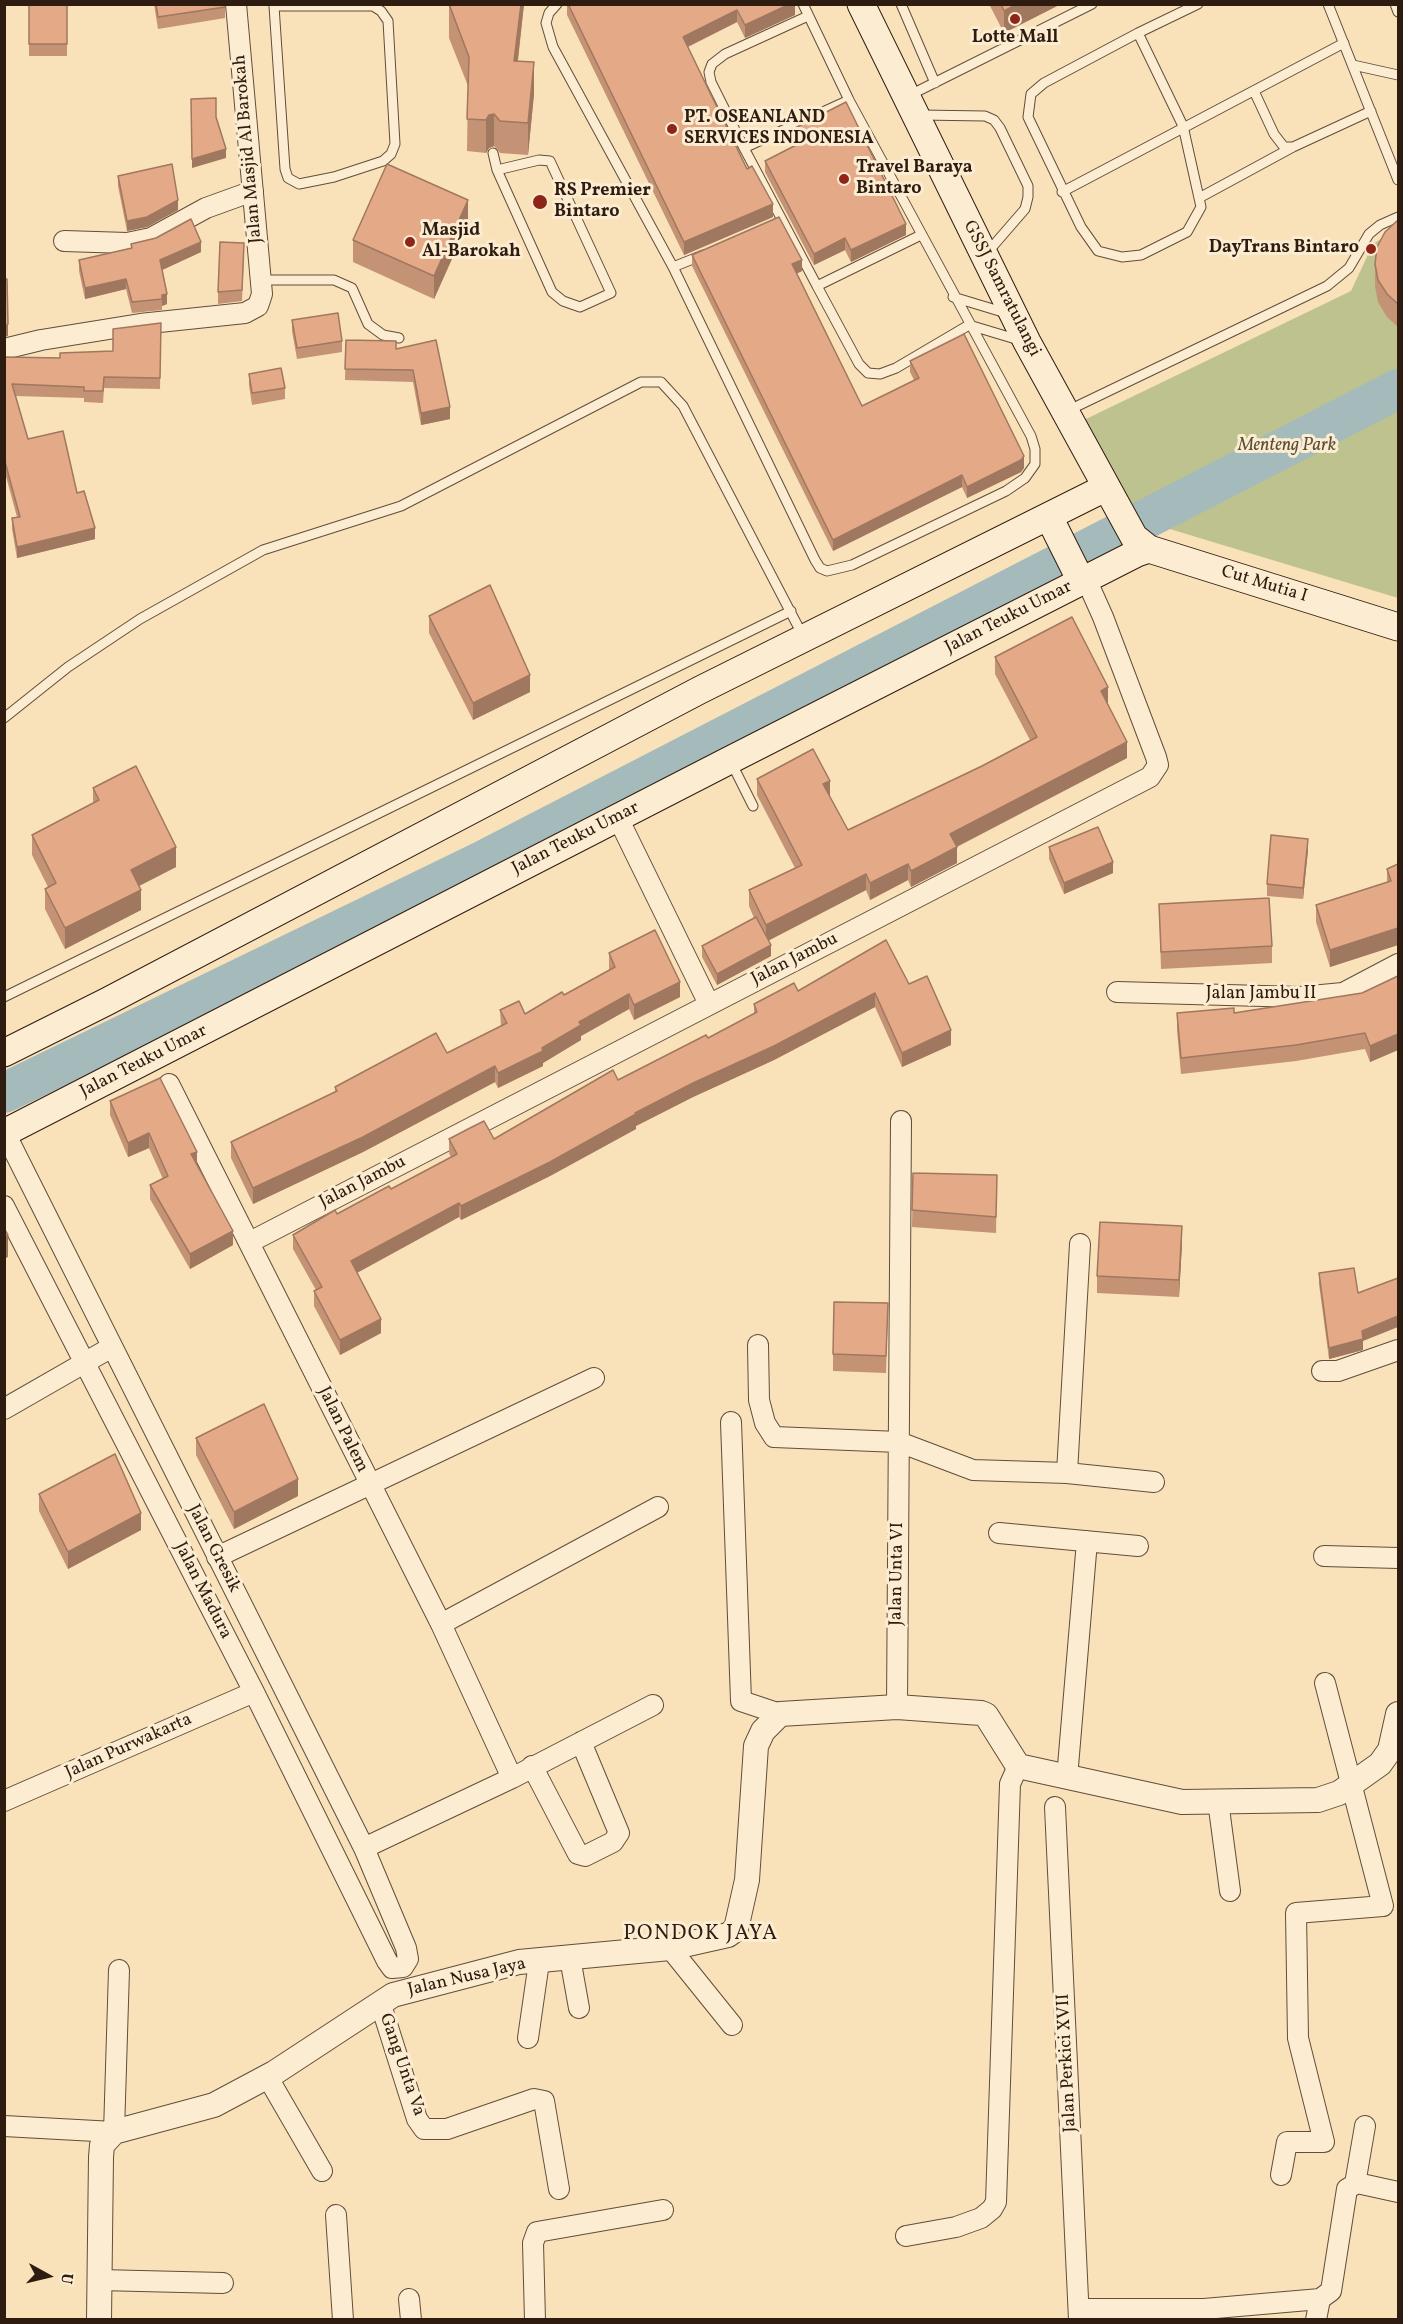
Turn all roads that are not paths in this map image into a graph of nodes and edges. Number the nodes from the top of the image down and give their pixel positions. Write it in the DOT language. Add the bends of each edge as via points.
graph roads {
  1 [pos="236,4"];
  2 [pos="557,4"];
  3 [pos="803,4"];
  4 [pos="861,4"];
  5 [pos="901,4"];
  6 [pos="1092,4"];
  7 [pos="1198,4"];
  8 [pos="1328,4"];
  9 [pos="1395,4"];
  10 [pos="286,5"];
  11 [pos="1398,12"];
  12 [pos="808,16"];
  13 [pos="1138,33"];
  14 [pos="1344,44"];
  15 [pos="1353,65"];
  16 [pos="1398,75"];
  17 [pos="935,83"];
  18 [pos="1254,91"];
  19 [pos="849,100"];
  20 [pos="910,106"];
  21 [pos="1371,111"];
  22 [pos="1183,126"];
  23 [pos="1293,147"];
  24 [pos="744,148"];
  25 [pos="493,153"];
  26 [pos="497,170"];
  27 [pos="1398,180"];
  28 [pos="253,191"];
  29 [pos="1062,192"];
  30 [pos="1199,198"];
  31 [pos="1398,216"];
  32 [pos="782,220"];
  33 [pos="771,225"];
  34 [pos="921,235"];
  35 [pos="64,241"];
  36 [pos="717,248"];
  37 [pos="985,256"];
  38 [pos="673,267"];
  39 [pos="817,286"];
  40 [pos="261,287"];
  41 [pos="953,297"];
  42 [pos="1014,316"];
  43 [pos="969,325"];
  44 [pos="399,338"];
  45 [pos="1027,342"];
  46 [pos="4,349"];
  47 [pos="1065,413"];
  48 [pos="1110,497"];
  49 [pos="1053,525"];
  50 [pos="1142,543"];
  51 [pos="1080,574"];
  52 [pos="791,611"];
  53 [pos="1398,627"];
  54 [pos="804,639"];
  55 [pos="4,718"];
  56 [pos="730,760"];
  57 [pos="753,806"];
  58 [pos="618,818"];
  59 [pos="1398,964"];
  60 [pos="1117,992"];
  61 [pos="4,997"];
  62 [pos="709,1004"];
  63 [pos="4,1053"];
  64 [pos="169,1084"];
  65 [pos="901,1121"];
  66 [pos="5,1133"];
  67 [pos="4,1206"];
  68 [pos="250,1242"];
  69 [pos="1080,1244"];
  70 [pos="758,1345"];
  71 [pos="112,1347"];
  72 [pos="1398,1350"];
  73 [pos="85,1363"];
  74 [pos="1322,1371"];
  75 [pos="594,1378"];
  76 [pos="4,1409"];
  77 [pos="731,1422"];
  78 [pos="899,1442"];
  79 [pos="1067,1473"];
  80 [pos="1154,1482"];
  81 [pos="368,1484"];
  82 [pos="658,1508"];
  83 [pos="999,1533"];
  84 [pos="1087,1541"];
  85 [pos="1138,1546"];
  86 [pos="1324,1556"];
  87 [pos="217,1557"];
  88 [pos="1398,1558"];
  89 [pos="441,1624"];
  90 [pos="1325,1683"];
  91 [pos="254,1692"];
  92 [pos="653,1706"];
  93 [pos="897,1707"];
  94 [pos="780,1714"];
  95 [pos="1398,1714"];
  96 [pos="581,1742"];
  97 [pos="1394,1750"];
  98 [pos="532,1766"];
  99 [pos="1018,1766"];
  100 [pos="512,1778"];
  101 [pos="1067,1778"];
  102 [pos="1350,1786"];
  103 [pos="4,1801"];
  104 [pos="1218,1801"];
  105 [pos="1055,1808"];
  106 [pos="364,1848"];
  107 [pos="1230,1891"];
  108 [pos="670,1948"];
  109 [pos="570,1958"];
  110 [pos="539,1962"];
  111 [pos="403,1967"];
  112 [pos="119,1970"];
  113 [pos="380,2002"];
  114 [pos="579,2008"];
  115 [pos="732,2025"];
  116 [pos="528,2038"];
  117 [pos="267,2076"];
  118 [pos="4,2126"];
  119 [pos="1365,2126"];
  120 [pos="114,2132"];
  121 [pos="322,2171"];
  122 [pos="1281,2175"];
  123 [pos="1351,2187"];
  124 [pos="559,2189"];
  125 [pos="1398,2192"];
  126 [pos="663,2210"];
  127 [pos="336,2215"];
  128 [pos="906,2236"];
  129 [pos="99,2280"];
  130 [pos="223,2283"];
  131 [pos="409,2299"];
  132 [pos="1320,2299"];
  133 [pos="1079,2314"];
  134 [pos="1203,2314"];
  135 [pos="99,2319"];
  136 [pos="343,2319"];
  137 [pos="411,2319"];
  138 [pos="535,2319"];
  139 [pos="1316,2319"];
  1 -- 28 [label="street, Jalan Masjid Al Barokah"];
  2 -- 38 [label="lane" via="546,23 553,47"];
  3 -- 12 [label="lane"];
  4 -- 20 [label="main road, GSSJ Samratulangi"];
  5 -- 17 [label="lane"];
  6 -- 17 [label="lane"];
  7 -- 13 [label="lane"];
  8 -- 14 [label="lane"];
  9 -- 11 [label="lane"];
  10 -- 10 [label="lane" via="373,6 388,21 395,144 391,154 378,165 299,184 288,178 274,6"];
  12 -- 19 [label="lane"];
  12 -- 24 [label="lane" via="725,54 712,64 711,82"];
  13 -- 22 [label="lane"];
  13 -- 29 [label="lane" via="1044,83 1031,94 1028,117"];
  14 -- 15 [label="lane"];
  14 -- 18 [label="lane"];
  15 -- 16 [label="lane"];
  15 -- 21 [label="lane"];
  17 -- 20 [label="lane"];
  18 -- 22 [label="lane"];
  18 -- 23 [label="lane" via="1280,143"];
  19 -- 24 [label="lane"];
  19 -- 34 [label="lane"];
  20 -- 37 [label="main road, GSSJ Samratulangi"];
  20 -- 37 [label="lane" via="985,116 1000,128 1028,186 1029,197 1025,209"];
  21 -- 23 [label="lane"];
  21 -- 27 [label="lane"];
  22 -- 29 [label="lane"];
  22 -- 30 [label="lane"];
  23 -- 30 [label="lane"];
  24 -- 32 [label="lane"];
  25 -- 26 [label="lane"];
  26 -- 26 [label="lane" via="550,161 611,293 580,307 552,292"];
  28 -- 35 [label="street" via="206,208 151,238 127,243"];
  28 -- 40 [label="street, Jalan Masjid Al Barokah"];
  29 -- 30 [label="lane" via="1098,251 1122,257 1141,255 1187,232 1201,207"];
  31 -- 47 [label="lane" via="1369,234 1348,268 1327,286"];
  32 -- 33 [label="lane"];
  32 -- 39 [label="lane"];
  34 -- 39 [label="lane"];
  34 -- 41 [label="lane"];
  36 -- 38 [label="lane"];
  37 -- 42 [label="main road, GSSJ Samratulangi"];
  38 -- 43 [label="lane" via="815,560 827,571 852,564 1006,491 1025,478 1035,464 1031,436"];
  39 -- 43 [label="lane" via="859,364 868,373 880,374 896,368"];
  40 -- 44 [label="lane" via="334,280 352,288 368,324 383,335"];
  40 -- 46 [label="street" via="258,306 245,313 140,324"];
  41 -- 42 [label="lane"];
  41 -- 43 [label="lane"];
  42 -- 45 [label="main road, GSSJ Samratulangi"];
  43 -- 45 [label="lane"];
  45 -- 47 [label="main road, GSSJ Samratulangi"];
  47 -- 48 [label="main road, GSSJ Samratulangi"];
  48 -- 49 [label="main road"];
  48 -- 50 [label="main road, GSSJ Samratulangi"];
  49 -- 51 [label="main road"];
  49 -- 54 [label="main road"];
  50 -- 51 [label="main road, Jalan Teuku Umar"];
  50 -- 53 [label="main road, Cut Mutia I"];
  51 -- 56 [label="main road, Jalan Teuku Umar"];
  51 -- 62 [label="street, Jalan Jambu" via="1103,617 1156,757 1155,773"];
  52 -- 54 [label="lane"];
  52 -- 55 [label="lane" via="683,406 661,382 641,382 401,506 263,550 140,619 68,667"];
  52 -- 61 [label="lane"];
  54 -- 63 [label="main road"];
  56 -- 57 [label="lane"];
  56 -- 58 [label="main road, Jalan Teuku Umar"];
  58 -- 62 [label="street"];
  58 -- 66 [label="main road, Jalan Teuku Umar"];
  59 -- 60 [label="street, Jalan Jambu II" via="1343,993 1300,997"];
  62 -- 68 [label="street, Jalan Jambu"];
  64 -- 68 [label="street, Jalan Palem"];
  65 -- 78 [label="street, Jalan Unta VI"];
  66 -- 71 [label="street, Jalan Gresik"];
  67 -- 73 [label="street, Jalan Madura"];
  68 -- 81 [label="street, Jalan Palem"];
  69 -- 79 [label="street"];
  70 -- 78 [label="street" via="759,1400 765,1423 774,1437"];
  71 -- 73 [label="street"];
  71 -- 87 [label="street, Jalan Gresik"];
  72 -- 74 [label="street" via="1338,1371"];
  73 -- 76 [label="street"];
  73 -- 91 [label="street, Jalan Madura"];
  75 -- 81 [label="street"];
  77 -- 94 [label="street" via="741,1701"];
  78 -- 79 [label="street" via="973,1470"];
  78 -- 93 [label="street, Jalan Unta VI"];
  79 -- 80 [label="street"];
  81 -- 87 [label="street"];
  81 -- 89 [label="street, Jalan Palem"];
  82 -- 89 [label="street"];
  83 -- 84 [label="street"];
  84 -- 85 [label="street"];
  84 -- 101 [label="street"];
  86 -- 88 [label="street"];
  87 -- 106 [label="street, Jalan Gresik"];
  89 -- 100 [label="street, Jalan Palem"];
  90 -- 102 [label="street"];
  91 -- 103 [label="street, Jalan Purwakarta"];
  91 -- 111 [label="street, Jalan Madura" via="387,1961 392,1968"];
  92 -- 96 [label="street"];
  93 -- 94 [label="street"];
  93 -- 99 [label="street" via="986,1715"];
  94 -- 108 [label="street, Jalan Nusa Jaya" via="763,1731 756,1746 747,1880 736,1929 728,1935"];
  95 -- 97 [label="street"];
  96 -- 98 [label="street"];
  96 -- 98 [label="street" via="619,1833 613,1842 585,1856 578,1854"];
  97 -- 102 [label="street"];
  98 -- 100 [label="street"];
  99 -- 101 [label="street"];
  99 -- 128 [label="street" via="1010,1784 996,2202 981,2218"];
  100 -- 106 [label="street"];
  101 -- 104 [label="street" via="1182,1802"];
  102 -- 104 [label="street" via="1318,1800"];
  102 -- 122 [label="street" via="1383,1906 1296,1913 1298,2038 1324,2142 1287,2142"];
  104 -- 107 [label="street"];
  105 -- 133 [label="street, Jalan Perkici XVII"];
  106 -- 111 [label="street, Jalan Gresik" via="406,1948 408,1959"];
  108 -- 109 [label="street, Jalan Nusa Jaya"];
  108 -- 115 [label="street"];
  109 -- 110 [label="street, Jalan Nusa Jaya"];
  109 -- 114 [label="street"];
  110 -- 113 [label="street, Jalan Nusa Jaya" via="519,1962 447,1980"];
  110 -- 116 [label="street"];
  112 -- 120 [label="street"];
  113 -- 117 [label="street, Jalan Nusa Jaya"];
  113 -- 124 [label="street, Gang Unta Va" via="417,2119 424,2129 447,2129 534,2099 544,2102"];
  117 -- 120 [label="street, Jalan Nusa Jaya" via="214,2105"];
  117 -- 121 [label="street"];
  118 -- 120 [label="street"];
  119 -- 123 [label="street"];
  120 -- 129 [label="street" via="102,2145"];
  123 -- 125 [label="street"];
  123 -- 132 [label="street" via="1331,2291"];
  126 -- 138 [label="street" via="537,2232 533,2243"];
  127 -- 136 [label="street"];
  129 -- 130 [label="street"];
  129 -- 135 [label="street"];
  131 -- 137 [label="street"];
  132 -- 134 [label="street"];
  132 -- 139 [label="street"];
  133 -- 134 [label="street"];
}
